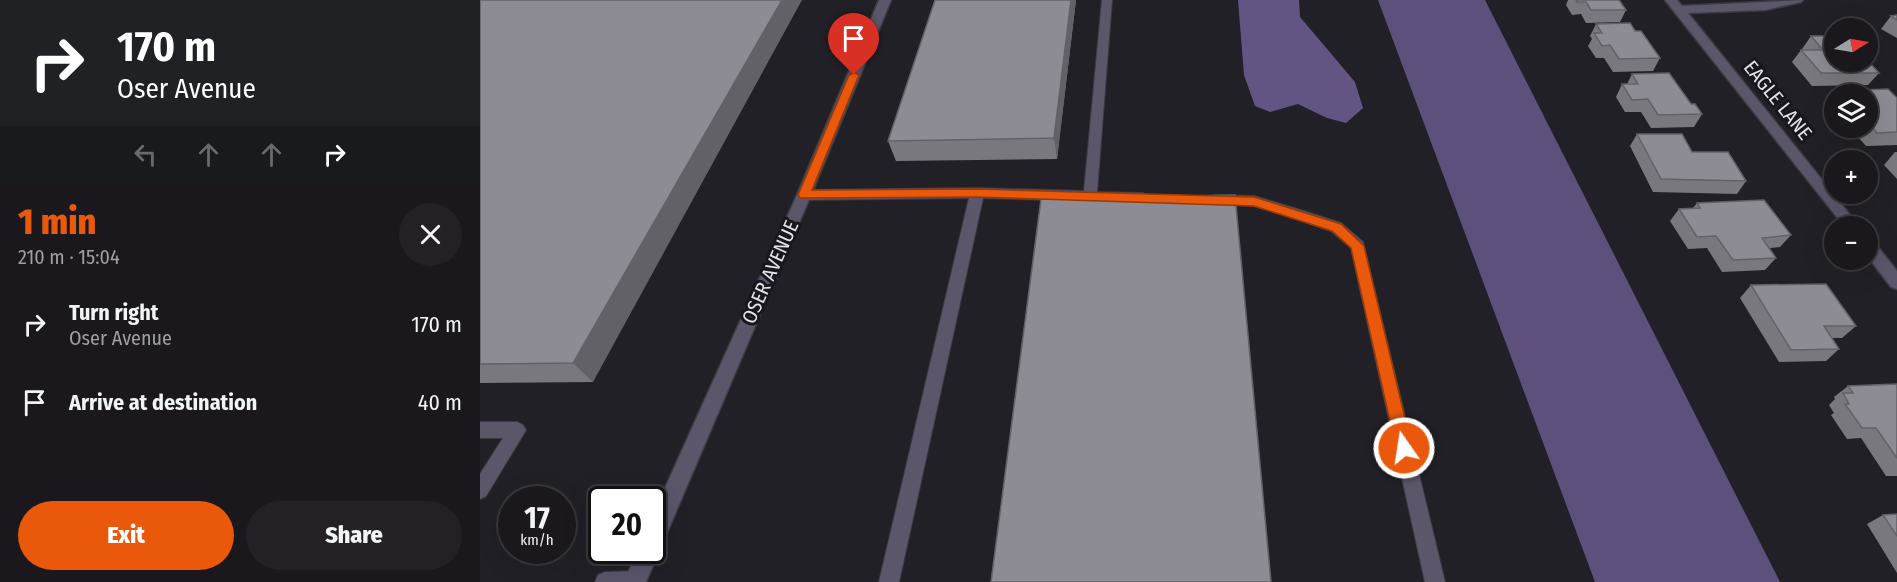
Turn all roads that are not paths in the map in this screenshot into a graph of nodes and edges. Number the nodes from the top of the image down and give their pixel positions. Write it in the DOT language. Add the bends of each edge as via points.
graph roads {
  1 [pos="885,0"];
  2 [pos="1107,0"];
  3 [pos="1797,0"];
  4 [pos="1675,5"];
  5 [pos="977,193"];
  6 [pos="804,195"];
  7 [pos="1090,196"];
  8 [pos="1160,198"];
  9 [pos="1196,200"];
  10 [pos="1844,216"];
  11 [pos="1878,259"];
  12 [pos="1897,284"];
  13 [pos="480,430"];
  14 [pos="480,490"];
  15 [pos="666,510"];
  16 [pos="643,564"];
  17 [pos="605,582"];
  18 [pos="635,582"];
  19 [pos="889,582"];
  20 [pos="1435,582"];
  1 -- 6 [label="street, OSER AVENUE"];
  2 -- 7 [label="lane"];
  3 -- 4 [label="street" via="1765,8"];
  4 -- 10 [label="street, EAGLE LANE"];
  5 -- 6 [label="lane"];
  5 -- 7 [label="lane"];
  5 -- 19 [label="lane"];
  6 -- 15 [label="street, OSER AVENUE"];
  7 -- 8 [label="lane"];
  9 -- 20 [label="lane" via="1254,201 1336,227 1358,246"];
  11 -- 12 [label="street"];
  13 -- 14 [label="lane" via="517,430"];
  16 -- 18 [label="street"];
  17 -- 18 [label="lane"];
}
